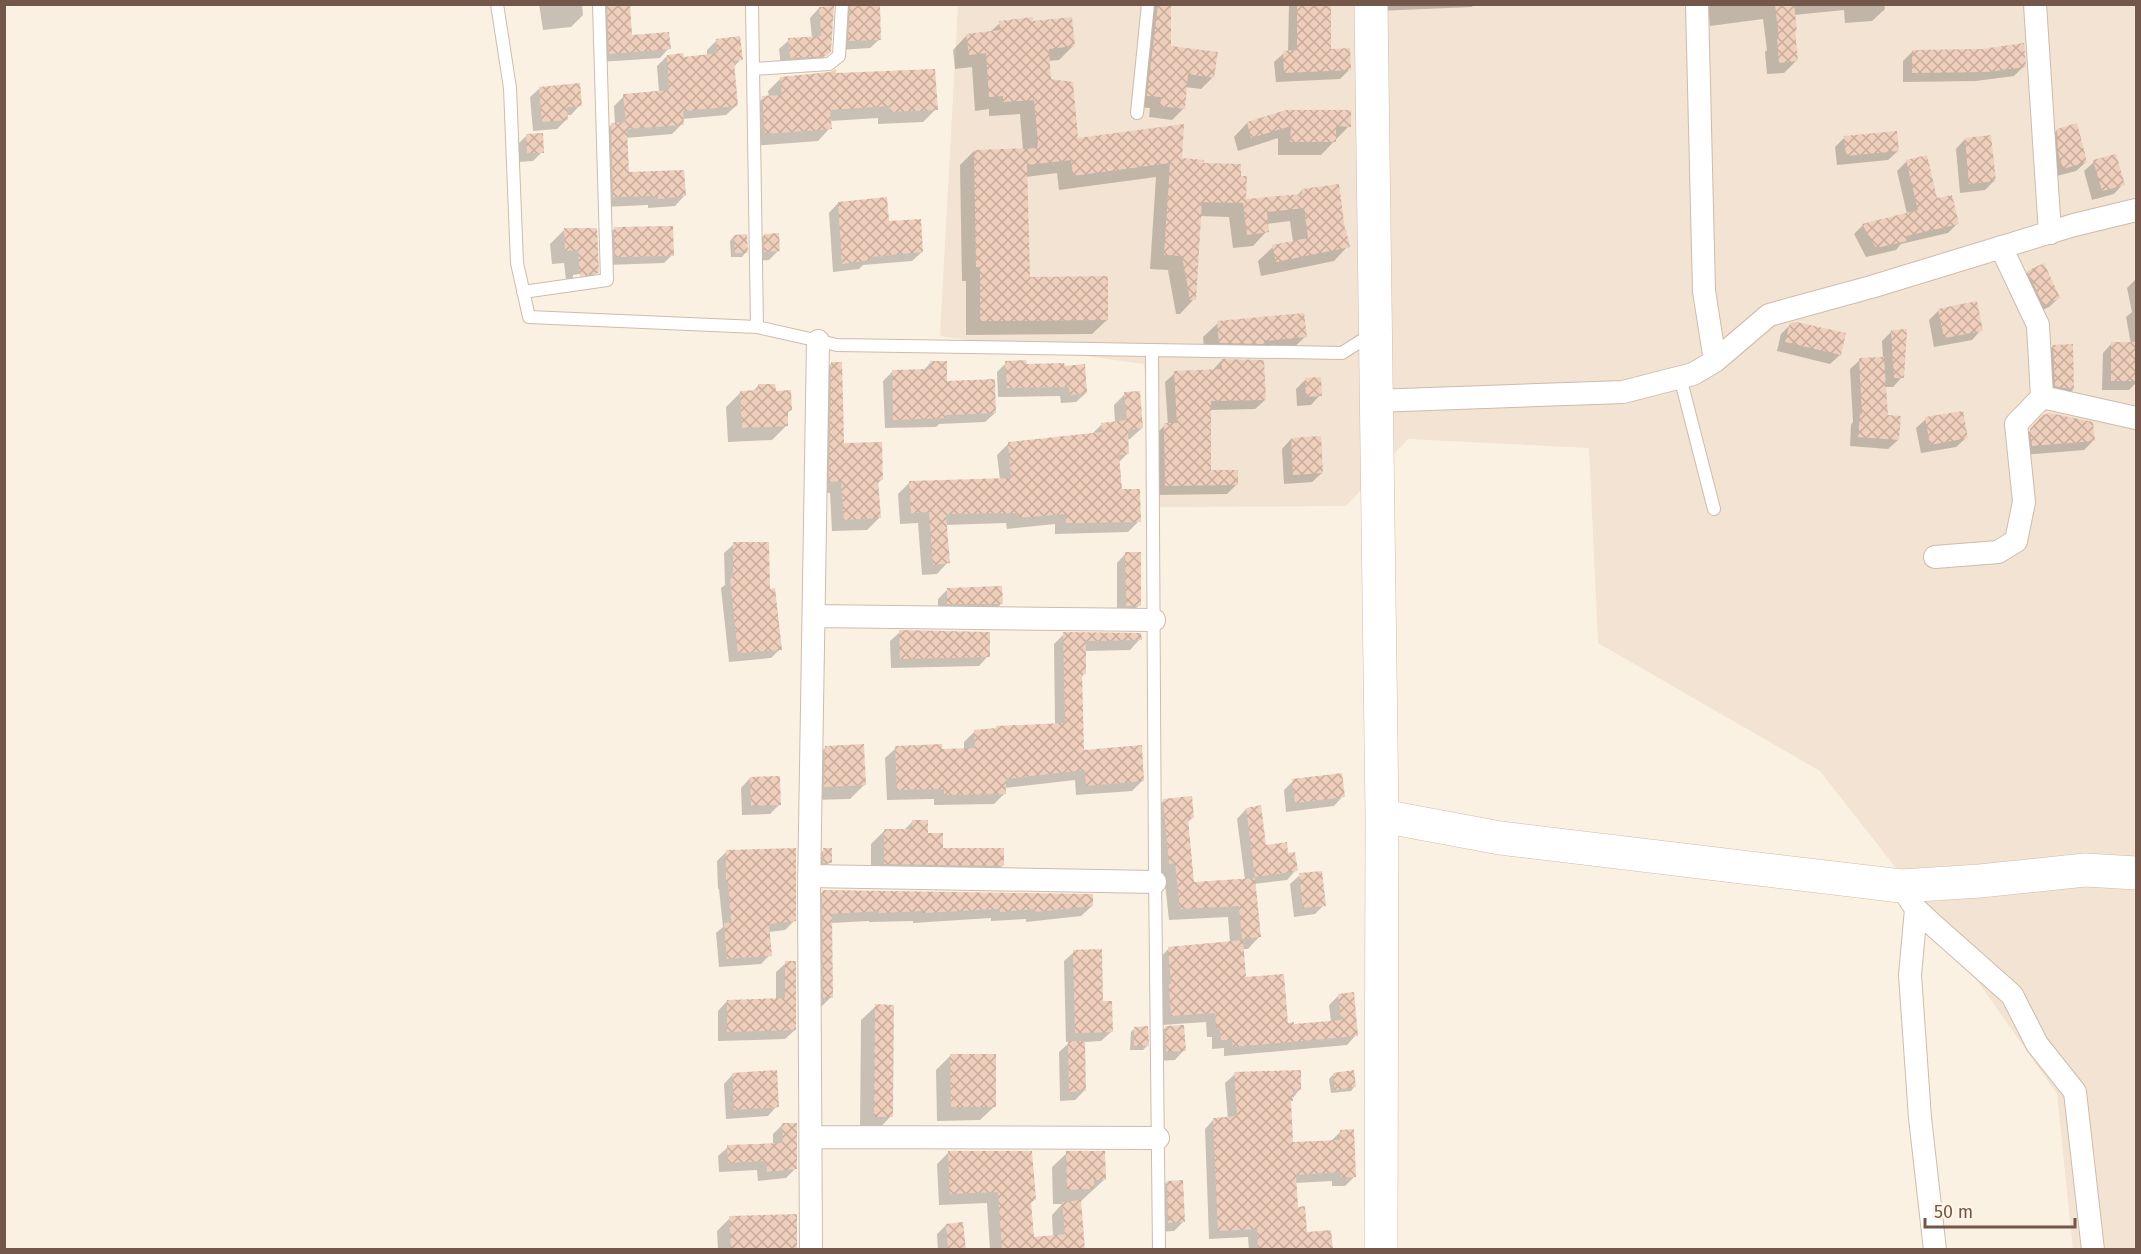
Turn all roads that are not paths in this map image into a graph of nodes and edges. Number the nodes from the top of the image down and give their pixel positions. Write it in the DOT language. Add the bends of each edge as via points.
graph roads {
  1 [pos="497,4"];
  2 [pos="599,4"];
  3 [pos="752,4"];
  4 [pos="842,4"];
  5 [pos="1148,4"];
  6 [pos="1371,4"];
  7 [pos="1697,4"];
  8 [pos="2035,4"];
  9 [pos="753,69"];
  10 [pos="1137,113"];
  11 [pos="2136,210"];
  12 [pos="2050,232"];
  13 [pos="2001,247"];
  14 [pos="523,292"];
  15 [pos="757,327"];
  16 [pos="1374,333"];
  17 [pos="818,341"];
  18 [pos="1152,350"];
  19 [pos="1715,361"];
  20 [pos="1680,377"];
  21 [pos="2042,397"];
  22 [pos="1375,401"];
  23 [pos="2136,418"];
  24 [pos="1714,509"];
  25 [pos="1935,557"];
  26 [pos="814,616"];
  27 [pos="1154,620"];
  28 [pos="1382,816"];
  29 [pos="2136,873"];
  30 [pos="809,876"];
  31 [pos="1155,882"];
  32 [pos="1909,898"];
  33 [pos="811,1137"];
  34 [pos="1158,1138"];
  35 [pos="811,1250"];
  36 [pos="1159,1250"];
  37 [pos="1381,1250"];
  38 [pos="1935,1250"];
  39 [pos="2092,1250"];
  1 -- 14 [label="lane" via="510,88 517,263"];
  2 -- 14 [label="lane" via="607,280"];
  3 -- 9 [label="lane"];
  4 -- 9 [label="lane" via="839,56 829,64"];
  5 -- 10 [label="lane"];
  6 -- 16 [label="street"];
  7 -- 19 [label="street" via="1704,291"];
  8 -- 12 [label="street"];
  9 -- 15 [label="lane"];
  11 -- 12 [label="street"];
  12 -- 13 [label="street"];
  13 -- 19 [label="street" via="1769,315"];
  13 -- 21 [label="street" via="2038,325"];
  14 -- 15 [label="lane" via="529,317"];
  15 -- 17 [label="lane"];
  16 -- 18 [label="lane" via="1342,353"];
  16 -- 22 [label="street"];
  17 -- 18 [label="lane" via="837,345"];
  17 -- 26 [label="street"];
  18 -- 27 [label="lane"];
  19 -- 20 [label="street"];
  20 -- 22 [label="street" via="1623,392"];
  20 -- 24 [label="lane"];
  21 -- 23 [label="street"];
  21 -- 25 [label="street" via="2016,424 2024,502 2016,541 1998,552"];
  22 -- 28 [label="street"];
  26 -- 27 [label="street"];
  26 -- 30 [label="street"];
  27 -- 31 [label="lane"];
  28 -- 32 [label="street" via="1500,838"];
  28 -- 37 [label="street"];
  29 -- 32 [label="street" via="2085,870"];
  30 -- 31 [label="street"];
  30 -- 33 [label="street"];
  31 -- 34 [label="lane"];
  32 -- 38 [label="street" via="1920,1118"];
  32 -- 39 [label="street" via="2012,995 2037,1044 2075,1092"];
  33 -- 34 [label="street"];
  33 -- 35 [label="street"];
  34 -- 36 [label="lane"];
}
